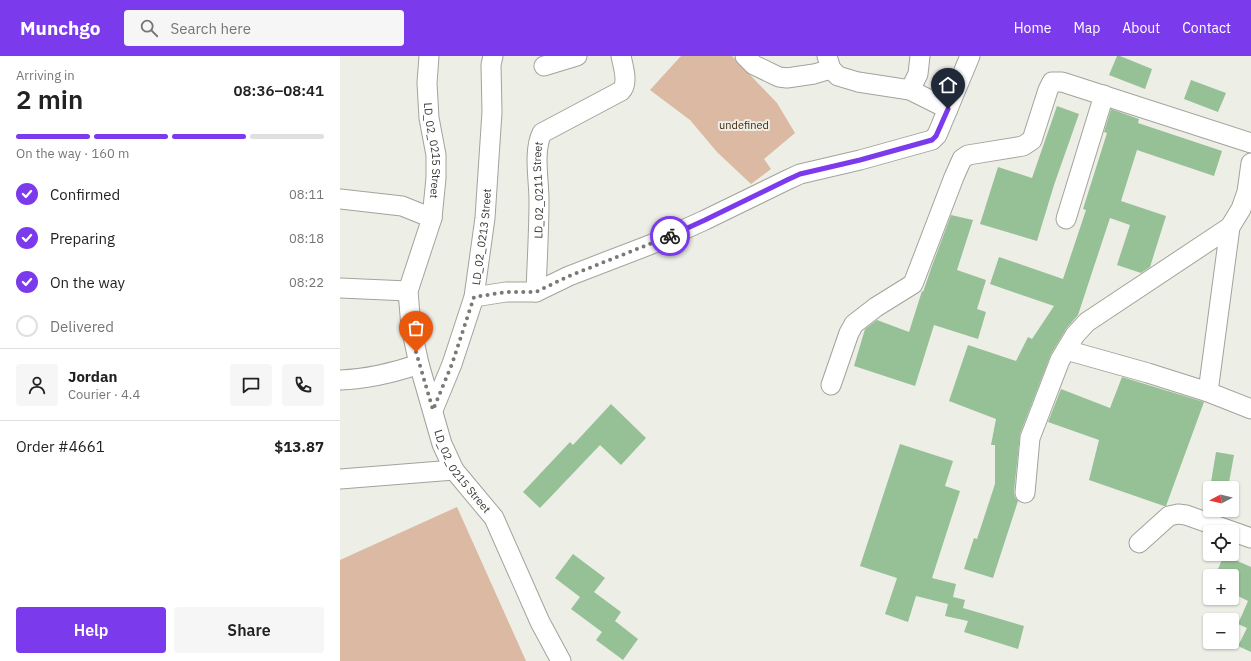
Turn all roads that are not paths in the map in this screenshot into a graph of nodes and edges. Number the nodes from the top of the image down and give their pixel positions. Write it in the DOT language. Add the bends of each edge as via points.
graph roads {
  1 [pos="429,56"];
  2 [pos="493,56"];
  3 [pos="577,56"];
  4 [pos="621,56"];
  5 [pos="745,56"];
  6 [pos="920,56"];
  7 [pos="970,56"];
  8 [pos="829,63"];
  9 [pos="544,66"];
  10 [pos="910,90"];
  11 [pos="1104,95"];
  12 [pos="948,109"];
  13 [pos="1251,143"];
  14 [pos="1251,163"];
  15 [pos="340,199"];
  16 [pos="432,218"];
  17 [pos="1066,219"];
  18 [pos="1230,227"];
  19 [pos="340,288"];
  20 [pos="408,291"];
  21 [pos="536,292"];
  22 [pos="474,297"];
  23 [pos="1066,350"];
  24 [pos="419,364"];
  25 [pos="340,380"];
  26 [pos="831,385"];
  27 [pos="1208,392"];
  28 [pos="1251,409"];
  29 [pos="433,410"];
  30 [pos="454,470"];
  31 [pos="340,479"];
  32 [pos="1025,494"];
  33 [pos="1251,538"];
  34 [pos="1139,543"];
  35 [pos="561,661"];
  1 -- 16 [label="street, LD_02_0215 Street" via="429,118 436,155"];
  2 -- 22 [label="street, LD_02_0213 Street" via="485,218"];
  3 -- 9 [label="street"];
  4 -- 21 [label="street, LD_02_0211 Street" via="624,88 542,134 539,140"];
  5 -- 8 [label="street" via="754,65 779,77 787,78 807,75"];
  6 -- 10 [label="street" via="918,74"];
  7 -- 12 [label="street"];
  8 -- 10 [label="street" via="838,76"];
  10 -- 12 [label="street"];
  11 -- 13 [label="street"];
  11 -- 17 [label="street"];
  11 -- 26 [label="street" via="1062,82 1052,82 1032,140 1023,146 968,155 962,159 913,284 854,324"];
  12 -- 21 [label="street" via="932,140 800,174 652,244 569,276"];
  14 -- 18 [label="street" via="1247,192"];
  15 -- 16 [label="street" via="402,206"];
  16 -- 20 [label="street, LD_02_0215 Street"];
  18 -- 23 [label="street" via="1087,322"];
  18 -- 27 [label="street"];
  19 -- 20 [label="street"];
  20 -- 24 [label="street, LD_02_0215 Street" via="411,327"];
  21 -- 22 [label="street" via="506,292"];
  22 -- 29 [label="street, LD_02_0213 Street" via="452,364"];
  23 -- 27 [label="street"];
  23 -- 32 [label="street" via="1030,438"];
  24 -- 25 [label="street" via="370,377"];
  24 -- 29 [label="street, LD_02_0215 Street"];
  27 -- 28 [label="street"];
  29 -- 30 [label="street, LD_02_0215 Street" via="442,444"];
  30 -- 31 [label="street"];
  30 -- 35 [label="street, LD_02_0215 Street" via="494,518 540,622"];
  33 -- 34 [label="street" via="1178,514 1169,516"];
}
